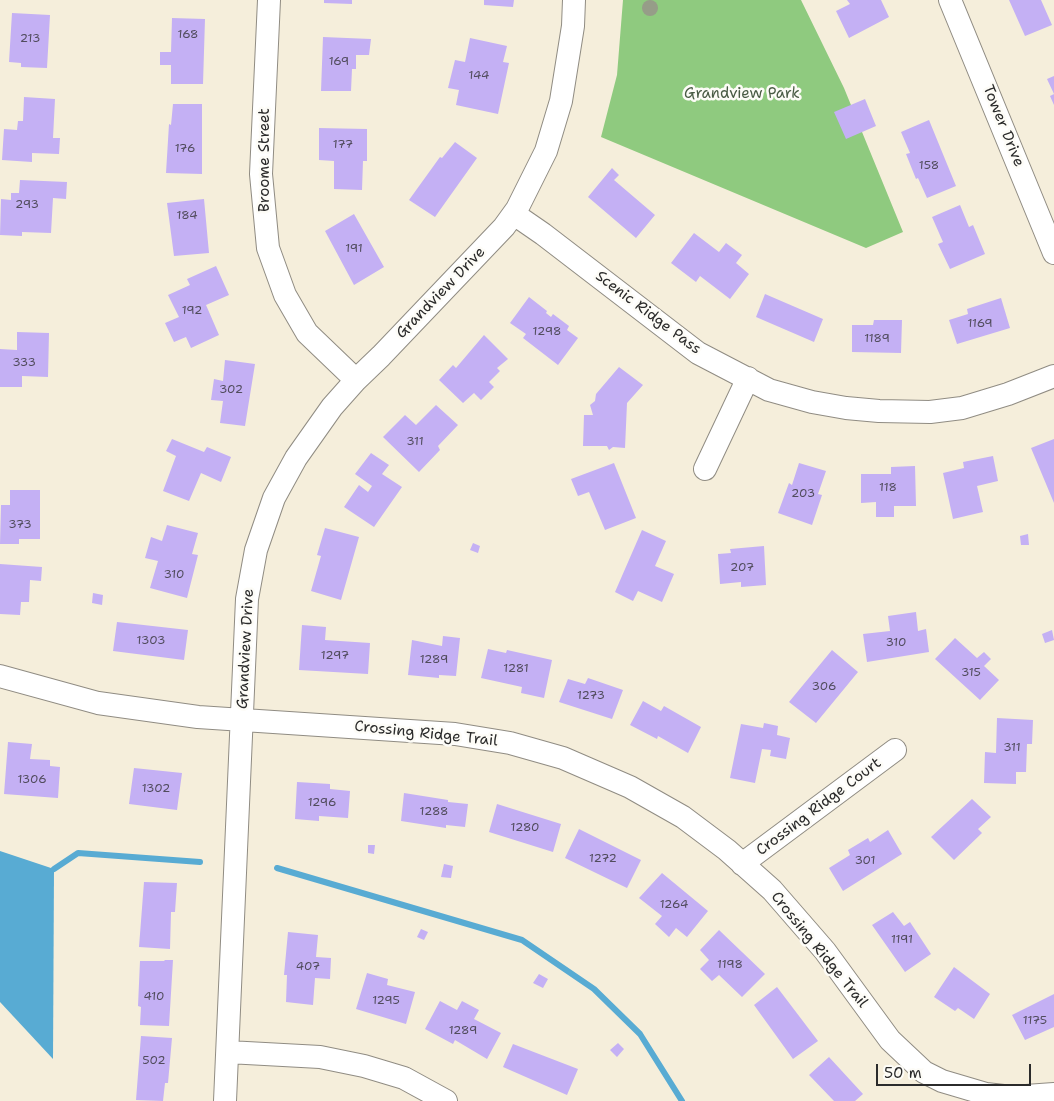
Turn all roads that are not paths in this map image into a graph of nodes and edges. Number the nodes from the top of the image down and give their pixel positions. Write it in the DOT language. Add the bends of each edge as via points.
graph roads {
  1 [pos="269,0"];
  2 [pos="574,0"];
  3 [pos="950,0"];
  4 [pos="514,214"];
  5 [pos="1054,253"];
  6 [pos="1054,376"];
  7 [pos="748,378"];
  8 [pos="356,380"];
  9 [pos="705,469"];
  10 [pos="0,676"];
  11 [pos="242,721"];
  12 [pos="895,750"];
  13 [pos="742,864"];
  14 [pos="228,1052"];
  15 [pos="1054,1094"];
  16 [pos="225,1101"];
  17 [pos="446,1101"];
  1 -- 8 [label="street, Broome Street" via="262,174 268,248 285,295 308,333"];
  2 -- 4 [label="street, Grandview Drive" via="561,101 546,151"];
  3 -- 5 [label="street, Tower Drive"];
  4 -- 7 [label="street, Scenic Ridge Pass" via="698,353"];
  4 -- 8 [label="street, Grandview Drive"];
  6 -- 7 [label="street, Scenic Ridge Pass" via="962,408 930,412 879,411 812,402 769,390"];
  7 -- 9 [label="street"];
  8 -- 11 [label="street, Grandview Drive" via="296,458 274,498 256,550 247,599"];
  10 -- 11 [label="street, Crossing Ridge Trail" via="98,703"];
  11 -- 13 [label="street, Crossing Ridge Trail" via="455,734 510,742 563,758 630,787 683,817"];
  11 -- 14 [label="street, Grandview Drive"];
  12 -- 13 [label="street, Crossing Ridge Court"];
  13 -- 15 [label="street, Crossing Ridge Trail" via="772,890 825,951 890,1040 924,1072 986,1094 1012,1097"];
  14 -- 16 [label="street, Grandview Drive"];
  14 -- 17 [label="street" via="320,1057 364,1066 404,1078"];
}
